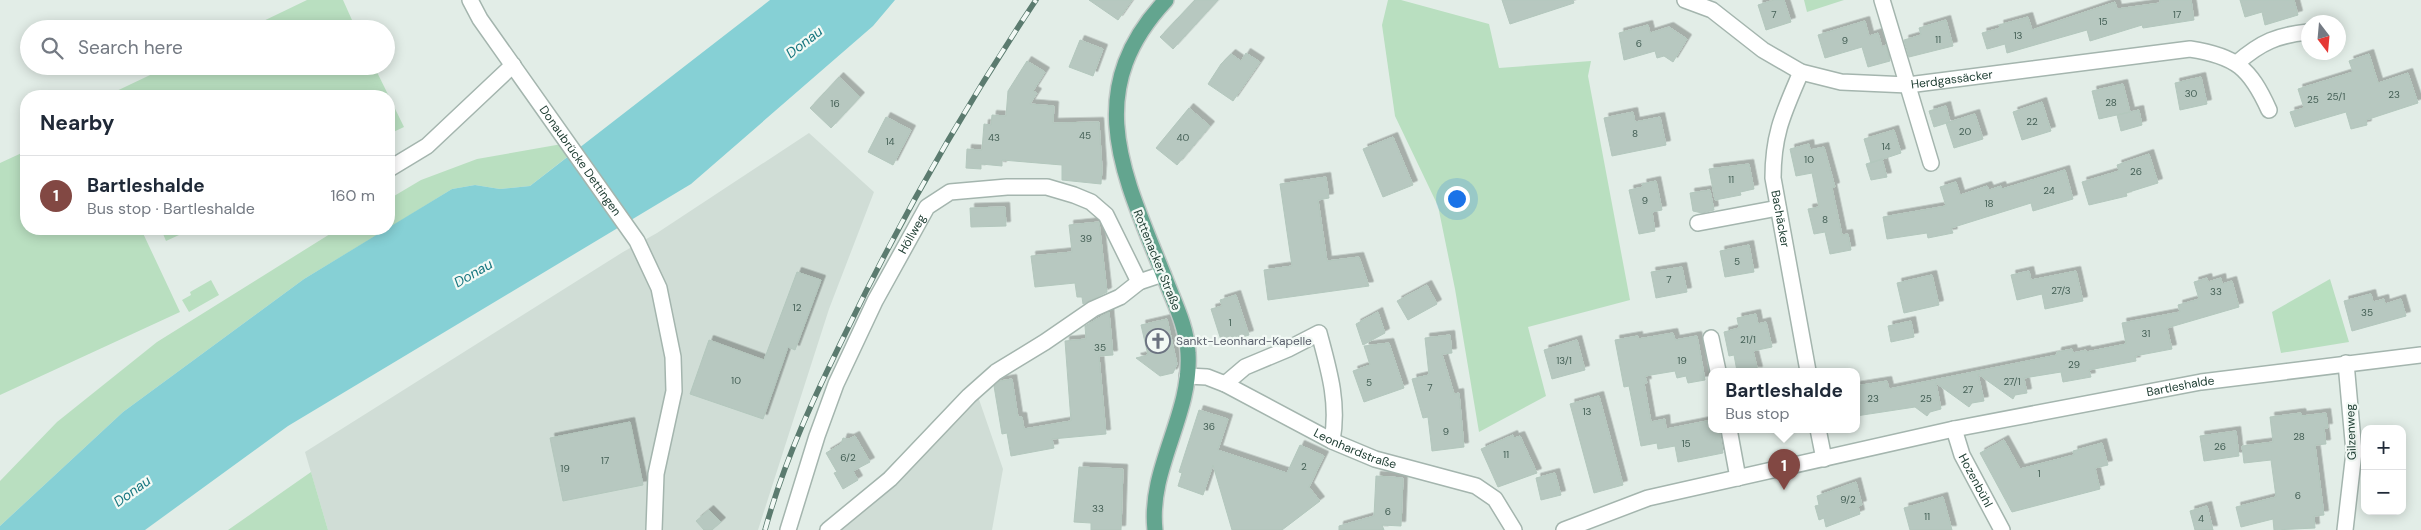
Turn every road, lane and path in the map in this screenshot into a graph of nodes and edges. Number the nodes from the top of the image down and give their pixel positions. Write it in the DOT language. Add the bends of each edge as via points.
graph roads {
  1 [pos="470,0"];
  2 [pos="1166,0"];
  3 [pos="1685,0"];
  4 [pos="1882,0"];
  5 [pos="1713,5"];
  6 [pos="2301,33"];
  7 [pos="2237,63"];
  8 [pos="513,65"];
  9 [pos="1801,72"];
  10 [pos="1908,85"];
  11 [pos="2269,110"];
  12 [pos="1931,162"];
  13 [pos="395,166"];
  14 [pos="1778,208"];
  15 [pos="1698,223"];
  16 [pos="1163,274"];
  17 [pos="1138,282"];
  18 [pos="1711,338"];
  19 [pos="2421,355"];
  20 [pos="2346,363"];
  21 [pos="1717,368"];
  22 [pos="1807,368"];
  23 [pos="1187,376"];
  24 [pos="1225,384"];
  25 [pos="1954,428"];
  26 [pos="1729,433"];
  27 [pos="1819,433"];
  28 [pos="1332,441"];
  29 [pos="1824,459"];
  30 [pos="1738,478"];
  31 [pos="654,530"];
  32 [pos="788,530"];
  33 [pos="828,530"];
  34 [pos="1155,530"];
  35 [pos="1514,530"];
  36 [pos="1564,530"];
  37 [pos="2002,530"];
  38 [pos="2345,530"];
  1 -- 8 [label="street, Donaubrücke Dettingen"];
  2 -- 16 [label="main road, Rottenacker Straße" via="1152,14 1131,49 1116,95 1115,117 1116,139 1134,204"];
  3 -- 5 [label="street, Herdgassäcker"];
  4 -- 10 [label="street"];
  5 -- 9 [label="street, Herdgassäcker" via="1763,50"];
  6 -- 7 [label="street" via="2269,39"];
  7 -- 10 [label="street, Herdgassäcker" via="2211,52 2190,49"];
  7 -- 11 [label="street, Herdgassäcker" via="2260,90"];
  8 -- 13 [label="street" via="427,146"];
  8 -- 31 [label="street, Donaubrücke Dettingen" via="637,241 659,288 673,357 674,390 656,474"];
  9 -- 10 [label="street, Herdgassäcker" via="1841,82"];
  9 -- 14 [label="street, Bachäcker" via="1778,126 1773,154"];
  10 -- 12 [label="street"];
  14 -- 15 [label="street"];
  14 -- 22 [label="street, Bachäcker"];
  16 -- 17 [label="street"];
  16 -- 23 [label="main road, Rottenacker Straße" via="1184,326"];
  17 -- 32 [label="street, Höllweg" via="1106,215 1091,202 1074,195 1046,187 1007,187 950,192 927,207 875,301 836,384"];
  17 -- 33 [label="street" via="1120,297 1093,309 996,372 890,480"];
  18 -- 21 [label="street"];
  19 -- 20 [label="street, Bartleshalde"];
  20 -- 25 [label="street, Bartleshalde" via="2201,382"];
  20 -- 38 [label="street, Gilzenweg" via="2354,452"];
  23 -- 24 [label="street, Leonhardstraße" via="1207,377"];
  23 -- 34 [label="main road, Rottenacker Straße" via="1185,396 1156,491"];
  24 -- 28 [label="street, Leonhardstraße"];
  24 -- 28 [label="street" via="1245,367 1319,333 1333,385 1335,422"];
  25 -- 29 [label="street, Bartleshalde"];
  25 -- 37 [label="street, Hozenbühl" via="1962,455"];
  26 -- 30 [label="street"];
  27 -- 29 [label="street"];
  28 -- 35 [label="street, Leonhardstraße" via="1375,459 1476,486 1495,499"];
  29 -- 30 [label="street, Bartleshalde"];
  30 -- 36 [label="street, Bartleshalde" via="1648,498"];
}
